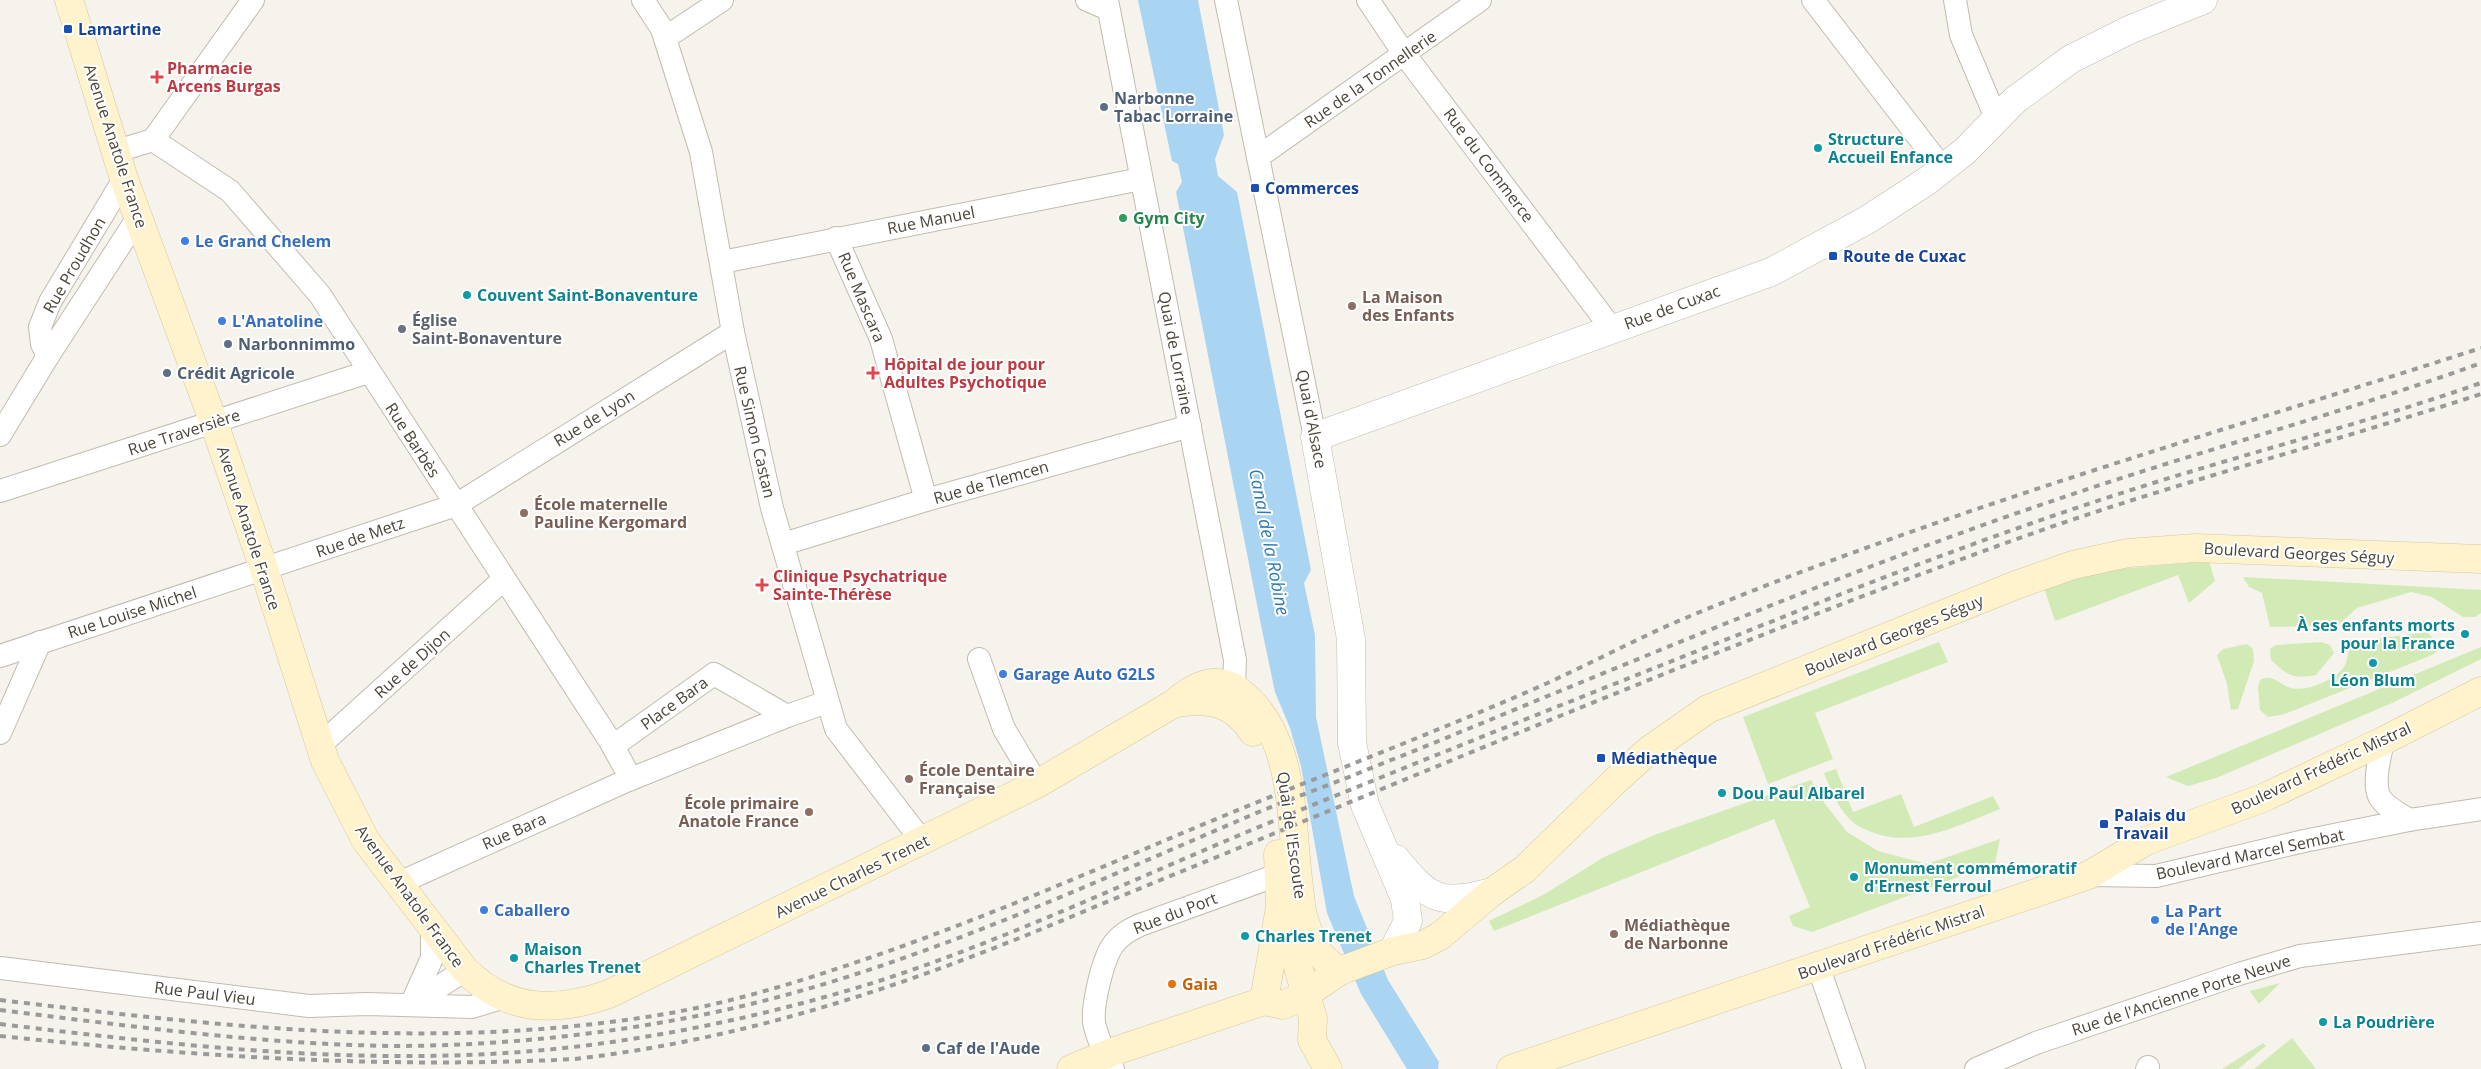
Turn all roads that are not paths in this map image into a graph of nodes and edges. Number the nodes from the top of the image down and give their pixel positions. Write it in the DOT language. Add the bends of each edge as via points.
graph roads {
  1 [pos="69,0"];
  2 [pos="254,0"];
  3 [pos="643,0"];
  4 [pos="722,0"];
  5 [pos="1087,0"];
  6 [pos="1226,0"];
  7 [pos="1368,0"];
  8 [pos="1480,0"];
  9 [pos="1813,0"];
  10 [pos="1955,0"];
  11 [pos="2203,0"];
  12 [pos="1108,5"];
  13 [pos="664,38"];
  14 [pos="1405,55"];
  15 [pos="1996,118"];
  16 [pos="153,140"];
  17 [pos="117,151"];
  18 [pos="1258,157"];
  19 [pos="1943,169"];
  20 [pos="124,179"];
  21 [pos="1141,179"];
  22 [pos="138,216"];
  23 [pos="836,238"];
  24 [pos="722,262"];
  25 [pos="1617,327"];
  26 [pos="733,332"];
  27 [pos="48,356"];
  28 [pos="368,372"];
  29 [pos="214,423"];
  30 [pos="1190,426"];
  31 [pos="0,436"];
  32 [pos="1315,437"];
  33 [pos="0,491"];
  34 [pos="926,500"];
  35 [pos="456,505"];
  36 [pos="793,541"];
  37 [pos="2411,558"];
  38 [pos="2481,559"];
  39 [pos="264,569"];
  40 [pos="2481,569"];
  41 [pos="504,579"];
  42 [pos="40,642"];
  43 [pos="0,656"];
  44 [pos="979,659"];
  45 [pos="2481,691"];
  46 [pos="1232,697"];
  47 [pos="827,702"];
  48 [pos="1173,704"];
  49 [pos="787,716"];
  50 [pos="0,733"];
  51 [pos="2382,741"];
  52 [pos="319,746"];
  53 [pos="614,746"];
  54 [pos="631,779"];
  55 [pos="1037,784"];
  56 [pos="2481,809"];
  57 [pos="2409,820"];
  58 [pos="1379,839"];
  59 [pos="922,841"];
  60 [pos="1280,874"];
  61 [pos="2089,875"];
  62 [pos="397,884"];
  63 [pos="1492,892"];
  64 [pos="1280,907"];
  65 [pos="432,927"];
  66 [pos="2481,933"];
  67 [pos="1393,951"];
  68 [pos="1818,966"];
  69 [pos="0,968"];
  70 [pos="1340,971"];
  71 [pos="471,976"];
  72 [pos="508,1000"];
  73 [pos="1264,1001"];
  74 [pos="411,1005"];
  75 [pos="456,1006"];
  76 [pos="1310,1006"];
  77 [pos="1562,1060"];
  78 [pos="1109,1062"];
  79 [pos="1071,1069"];
  80 [pos="1328,1069"];
  81 [pos="1511,1069"];
  82 [pos="1542,1069"];
  83 [pos="1854,1069"];
  84 [pos="1976,1069"];
  1 -- 17 [label="main road, Avenue Anatole France"];
  2 -- 16 [label="street"];
  3 -- 13 [label="street, Rue Simon Castan" via="662,29"];
  4 -- 13 [label="street"];
  5 -- 12 [label="street"];
  6 -- 18 [label="street, Quai d'Alsace"];
  7 -- 14 [label="street, Rue du Commerce"];
  8 -- 14 [label="street, Rue de la Tonnellerie"];
  9 -- 19 [label="street"];
  10 -- 15 [label="street" via="1961,35"];
  11 -- 15 [label="street, Rue de Cuxac" via="2129,30 2072,59 2037,82"];
  12 -- 21 [label="street, Quai de Lorraine"];
  13 -- 24 [label="street, Rue Simon Castan" via="701,152"];
  14 -- 18 [label="street, Rue de la Tonnellerie"];
  14 -- 25 [label="street, Rue du Commerce"];
  15 -- 19 [label="street, Rue de Cuxac"];
  16 -- 17 [label="street"];
  16 -- 28 [label="street, Rue Barbès" via="230,191 320,295"];
  17 -- 20 [label="main road, Avenue Anatole France"];
  18 -- 32 [label="street, Quai d'Alsace"];
  19 -- 25 [label="street, Rue de Cuxac" via="1867,220 1771,272"];
  20 -- 22 [label="main road, Avenue Anatole France"];
  20 -- 27 [label="street, Rue Proudhon" via="50,302 40,327 42,344"];
  21 -- 23 [label="street, Rue Manuel"];
  21 -- 30 [label="street, Quai de Lorraine"];
  22 -- 27 [label="street, Rue Proudhon"];
  22 -- 29 [label="main road, Avenue Anatole France"];
  23 -- 24 [label="street, Rue Manuel"];
  23 -- 34 [label="street, Rue Mascara" via="881,339"];
  24 -- 26 [label="street, Rue Simon Castan"];
  25 -- 32 [label="street, Rue de Cuxac"];
  26 -- 35 [label="street, Rue de Lyon"];
  26 -- 47 [label="street, Rue Simon Castan" via="772,508"];
  27 -- 31 [label="street, Rue Proudhon"];
  28 -- 29 [label="street, Rue Traversière"];
  28 -- 35 [label="street, Rue Barbès"];
  29 -- 33 [label="street, Rue Traversière"];
  29 -- 39 [label="main road, Avenue Anatole France"];
  30 -- 34 [label="street, Rue de Tlemcen"];
  30 -- 46 [label="street, Quai de Lorraine" via="1235,660"];
  32 -- 58 [label="street, Quai d'Alsace" via="1352,639 1352,743 1366,804"];
  34 -- 36 [label="street, Rue de Tlemcen"];
  35 -- 39 [label="street, Rue de Metz"];
  35 -- 41 [label="street, Rue Barbès"];
  37 -- 38 [label="main road, Boulevard Georges Séguy"];
  37 -- 40 [label="street"];
  37 -- 63 [label="main road, Boulevard Georges Séguy" via="2224,549 2158,550 2099,559 2016,586 1708,709 1648,751 1612,782 1525,869"];
  39 -- 42 [label="street, Rue Louise Michel"];
  39 -- 52 [label="main road, Avenue Anatole France"];
  41 -- 52 [label="street, Rue de Dijon"];
  41 -- 53 [label="street, Rue Barbès"];
  42 -- 43 [label="street, Rue Louise Michel"];
  42 -- 50 [label="street"];
  44 -- 55 [label="street" via="1004,729"];
  45 -- 51 [label="main road, Boulevard Frédéric Mistral"];
  46 -- 48 [label="main road, Quai de l'Escoute"];
  46 -- 60 [label="main road, Quai de l'Escoute" via="1266,759 1272,782"];
  46 -- 70 [label="main road, Quai de l'Escoute" via="1259,709 1279,750 1287,779 1303,915 1322,960"];
  47 -- 49 [label="street"];
  47 -- 59 [label="street, Rue Simon Castan" via="840,735"];
  48 -- 55 [label="main road, Avenue Charles Trenet"];
  49 -- 53 [label="street, Place Bara" via="714,674"];
  49 -- 54 [label="street"];
  51 -- 57 [label="street" via="2377,780 2379,796"];
  51 -- 61 [label="main road, Boulevard Frédéric Mistral" via="2263,798 2146,841"];
  52 -- 62 [label="main road, Avenue Anatole France" via="366,841"];
  53 -- 54 [label="street, Rue Barbès"];
  54 -- 62 [label="street, Rue Bara"];
  55 -- 59 [label="main road, Avenue Charles Trenet"];
  56 -- 57 [label="street, Boulevard Marcel Sembat"];
  57 -- 61 [label="street, Boulevard Marcel Sembat" via="2156,876"];
  58 -- 63 [label="street, Quai d'Alsace" via="1415,883 1435,897 1460,900"];
  58 -- 67 [label="street, Quai d'Alsace" via="1405,899 1408,921"];
  59 -- 72 [label="main road, Avenue Charles Trenet" via="609,994 558,1006"];
  60 -- 64 [label="main road, Quai de l'Escoute"];
  60 -- 78 [label="street, Rue du Port" via="1140,925 1124,933 1112,946 1095,1002 1094,1026"];
  61 -- 68 [label="main road, Boulevard Frédéric Mistral"];
  62 -- 65 [label="main road, Avenue Anatole France"];
  63 -- 67 [label="main road, Boulevard Georges Séguy" via="1440,936 1423,946"];
  64 -- 73 [label="main road, Quai de l'Escoute"];
  64 -- 76 [label="main road, Quai de l'Escoute"];
  65 -- 71 [label="main road, Avenue Anatole France"];
  65 -- 74 [label="street" via="432,958"];
  66 -- 84 [label="street, Rue de l'Ancienne Porte Neuve" via="2300,956 2036,1042"];
  67 -- 70 [label="main road, Boulevard Georges Séguy"];
  68 -- 77 [label="main road, Boulevard Frédéric Mistral"];
  68 -- 83 [label="street"];
  69 -- 74 [label="street, Rue Paul Vieu" via="309,1006"];
  70 -- 76 [label="main road, Boulevard Georges Séguy"];
  71 -- 72 [label="main road, Avenue Anatole France"];
  71 -- 74 [label="street"];
  71 -- 75 [label="street"];
  72 -- 75 [label="street, Rue Paul Vieu" via="472,1007"];
  73 -- 76 [label="main road, Boulevard Georges Séguy"];
  73 -- 78 [label="main road"];
  74 -- 75 [label="street, Rue Paul Vieu"];
  76 -- 80 [label="main road, Quai de l'Escoute" via="1312,1040"];
  77 -- 81 [label="main road, Boulevard Frédéric Mistral"];
  77 -- 82 [label="street, Boulevard Frédéric Mistral"];
  78 -- 79 [label="main road"];
}
